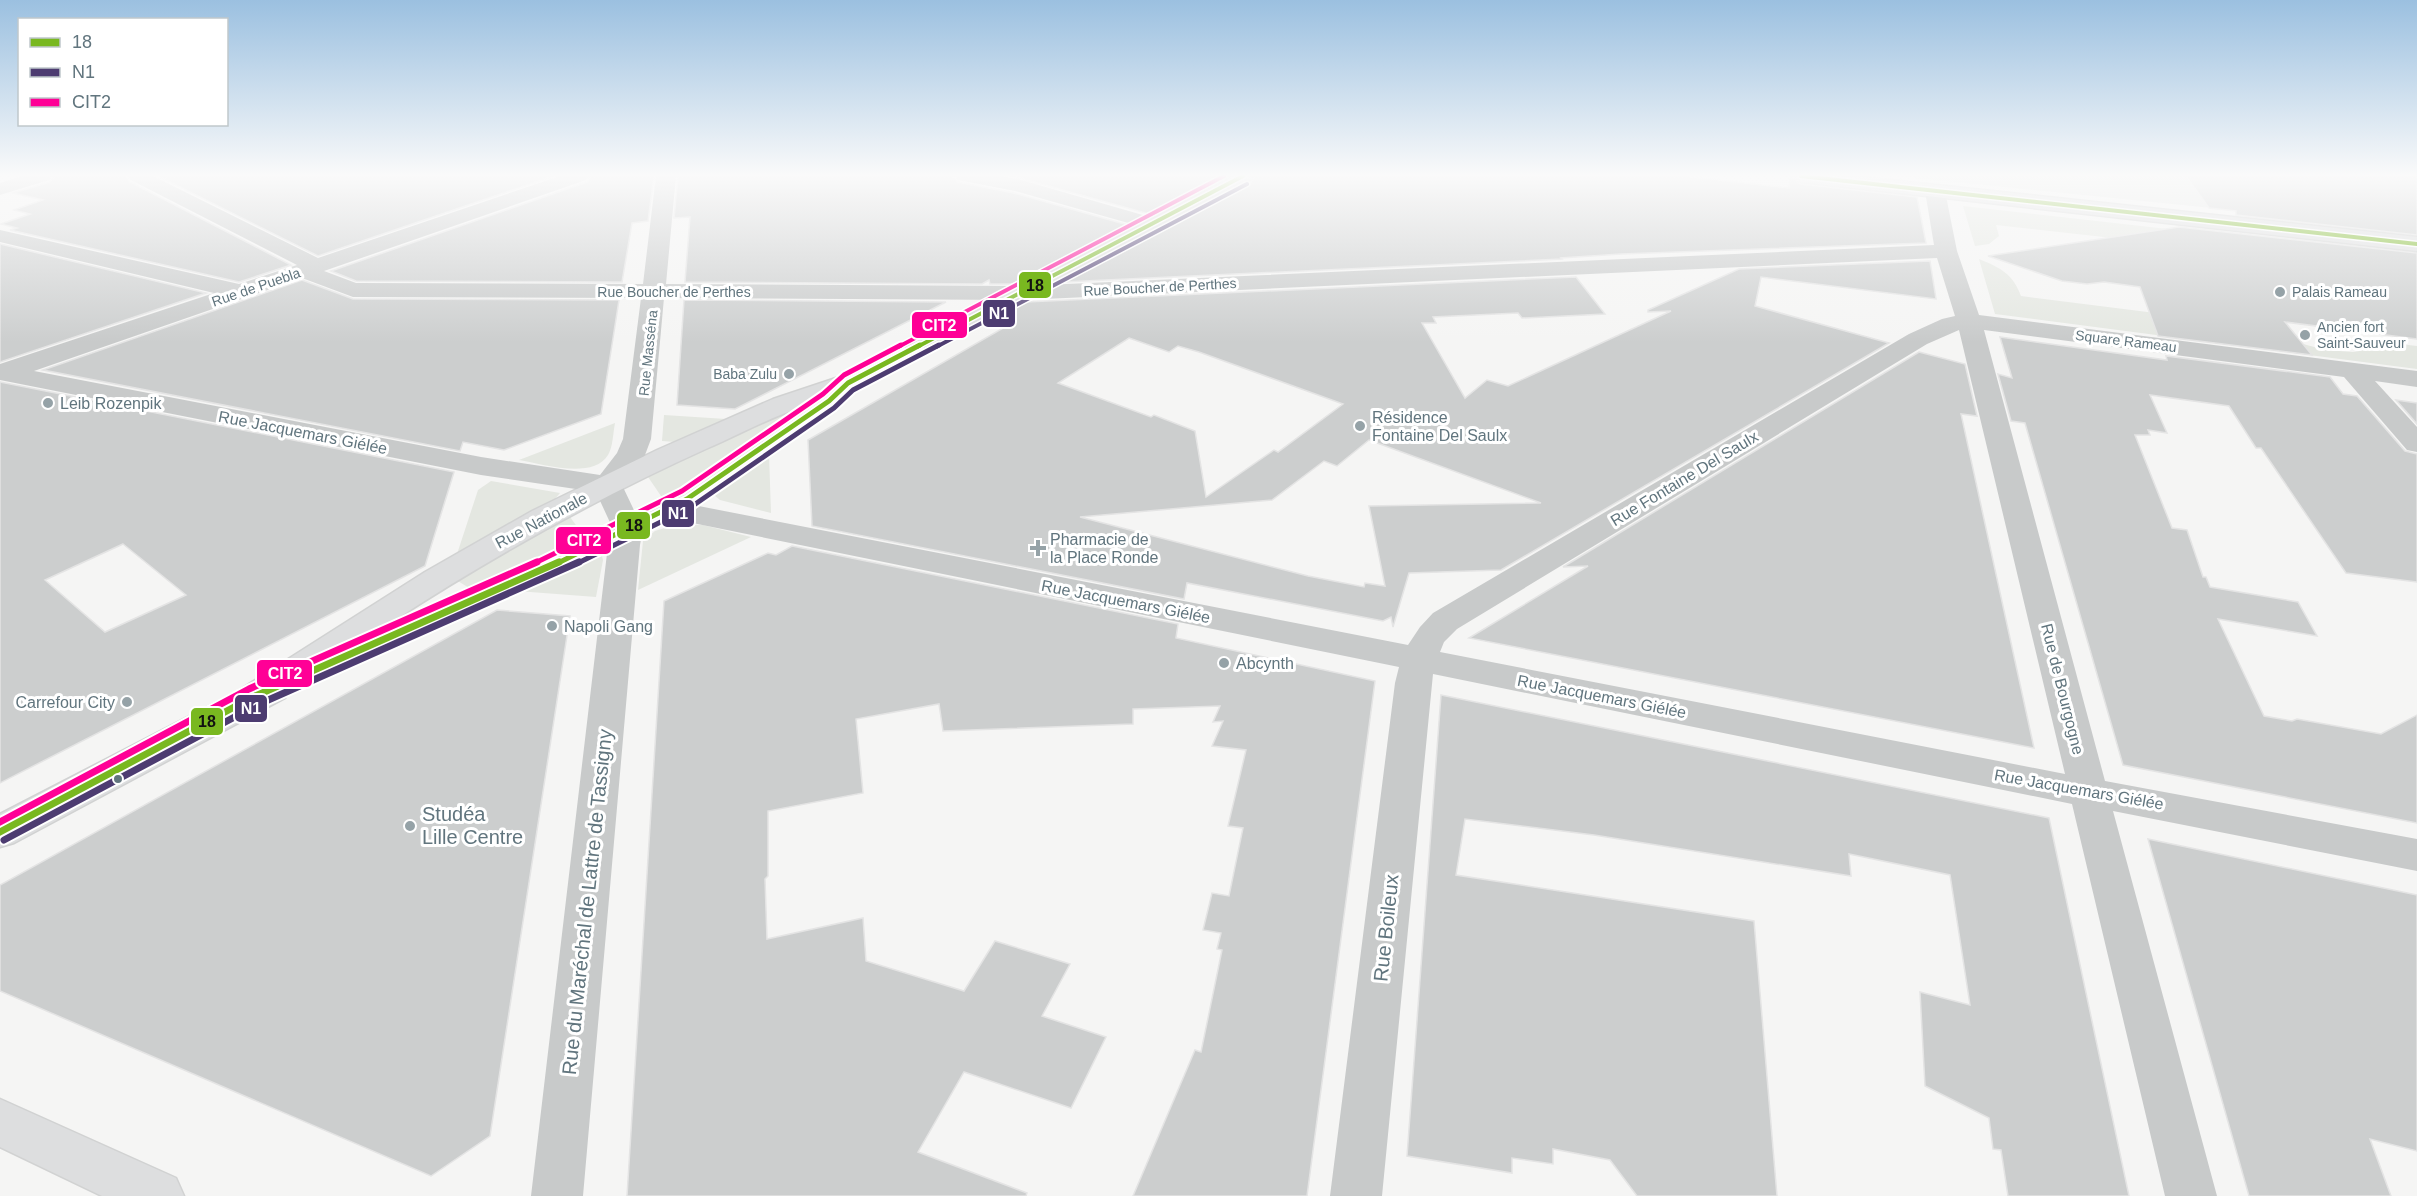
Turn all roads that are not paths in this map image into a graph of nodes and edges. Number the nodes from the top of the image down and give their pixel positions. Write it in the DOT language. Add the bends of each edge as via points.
graph roads {
  1 [pos="242,232"];
  2 [pos="418,232"];
  3 [pos="660,232"];
  4 [pos="1138,232"];
  5 [pos="1942,232"];
  6 [pos="2306,232"];
  7 [pos="0,236"];
  8 [pos="2417,244"];
  9 [pos="1946,251"];
  10 [pos="311,269"];
  11 [pos="241,292"];
  12 [pos="653,292"];
  13 [pos="1022,293"];
  14 [pos="1969,321"];
  15 [pos="2352,371"];
  16 [pos="0,373"];
  17 [pos="2417,379"];
  18 [pos="848,383"];
  19 [pos="2417,444"];
  20 [pos="607,485"];
  21 [pos="668,509"];
  22 [pos="628,529"];
  23 [pos="1419,660"];
  24 [pos="253,697"];
  25 [pos="2090,792"];
  26 [pos="0,832"];
  27 [pos="2417,855"];
  28 [pos="0,1122"];
  29 [pos="158,1196"];
  30 [pos="557,1196"];
  31 [pos="1356,1196"];
  32 [pos="2191,1196"];
  1 -- 10 [label="street, Rue Boucher de Perthes"];
  2 -- 10 [label="street, Rue de Puebla"];
  3 -- 12 [label="street, Rue Masséna"];
  4 -- 13 [label="street, Rue Nationale"];
  5 -- 9 [label="street"];
  6 -- 8 [label="street"];
  7 -- 11 [label="street"];
  9 -- 13 [label="street, Rue Boucher de Perthes"];
  9 -- 14 [label="street"];
  10 -- 11 [label="street, Rue de Puebla"];
  10 -- 12 [label="street, Rue Boucher de Perthes" via="353,290"];
  11 -- 16 [label="street, Rue de Puebla"];
  12 -- 13 [label="street, Rue Boucher de Perthes"];
  12 -- 20 [label="street, Rue Masséna" via="637,439 631,455"];
  13 -- 18 [label="street, Rue Nationale"];
  14 -- 15 [label="street, Square Rameau"];
  14 -- 23 [label="street, Rue Fontaine Del Saulx" via="1951,324 1918,339 1483,597 1433,631"];
  14 -- 25 [label="street, Rue de Bourgogne"];
  15 -- 17 [label="street, Square Rameau"];
  15 -- 19 [label="street"];
  16 -- 20 [label="street, Rue Jacquemars Giélée" via="481,466"];
  18 -- 20 [label="street, Rue Nationale" via="782,405"];
  18 -- 21 [label="street, Rue Nationale" via="829,401 718,480"];
  20 -- 22 [label="street"];
  20 -- 24 [label="street, Rue Nationale" via="527,525 436,579"];
  21 -- 22 [label="street, Rue Nationale"];
  21 -- 23 [label="street, Rue Jacquemars Giélée"];
  22 -- 24 [label="street, Rue Nationale" via="544,570"];
  22 -- 30 [label="street, Rue du Maréchal de Lattre de Tassigny"];
  23 -- 25 [label="street, Rue Jacquemars Giélée"];
  23 -- 31 [label="street, Rue Boileux" via="1413,683"];
  24 -- 26 [label="street, Rue Nationale"];
  25 -- 27 [label="street, Rue Jacquemars Giélée"];
  25 -- 32 [label="street, Rue de Bourgogne"];
  28 -- 29 [label="street"];
}
